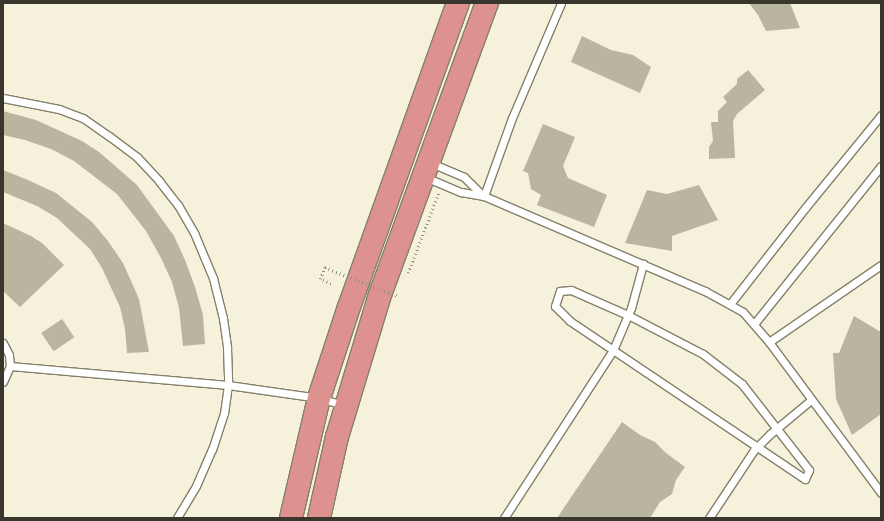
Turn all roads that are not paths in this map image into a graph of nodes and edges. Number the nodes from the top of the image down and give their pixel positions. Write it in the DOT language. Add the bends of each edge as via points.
graph roads {
  1 [pos="458,3"];
  2 [pos="487,3"];
  3 [pos="561,3"];
  4 [pos="3,98"];
  5 [pos="881,115"];
  6 [pos="881,166"];
  7 [pos="431,174"];
  8 [pos="484,196"];
  9 [pos="643,264"];
  10 [pos="881,265"];
  11 [pos="730,304"];
  12 [pos="628,315"];
  13 [pos="754,324"];
  14 [pos="769,342"];
  15 [pos="3,344"];
  16 [pos="613,350"];
  17 [pos="10,366"];
  18 [pos="3,382"];
  19 [pos="228,385"];
  20 [pos="319,398"];
  21 [pos="812,400"];
  22 [pos="346,406"];
  23 [pos="778,428"];
  24 [pos="758,447"];
  25 [pos="881,493"];
  26 [pos="177,518"];
  27 [pos="291,518"];
  28 [pos="319,518"];
  29 [pos="504,518"];
  30 [pos="709,518"];
  1 -- 20 [label="highway" via="348,307"];
  2 -- 7 [label="highway"];
  3 -- 8 [label="lane" via="512,118"];
  4 -- 19 [label="lane" via="59,109 83,118 137,157 159,180 178,205 195,235 213,278 223,318"];
  5 -- 11 [label="lane"];
  6 -- 13 [label="lane"];
  7 -- 8 [label="lane" via="461,192"];
  7 -- 8 [label="lane" via="464,178"];
  7 -- 22 [label="highway" via="380,295"];
  8 -- 9 [label="lane"];
  9 -- 11 [label="lane"];
  9 -- 12 [label="lane"];
  10 -- 14 [label="lane"];
  11 -- 13 [label="lane" via="743,312"];
  12 -- 16 [label="lane"];
  12 -- 16 [label="lane" via="572,290 560,291 556,300 554,306 570,321"];
  12 -- 23 [label="lane" via="703,354 742,384"];
  13 -- 14 [label="lane"];
  14 -- 21 [label="lane"];
  15 -- 17 [label="lane" via="9,354"];
  16 -- 24 [label="lane"];
  16 -- 29 [label="lane"];
  17 -- 18 [label="lane"];
  17 -- 19 [label="lane"];
  19 -- 20 [label="lane"];
  19 -- 26 [label="lane" via="224,413 212,449 196,486"];
  20 -- 22 [label="lane"];
  20 -- 27 [label="highway"];
  21 -- 23 [label="lane"];
  21 -- 25 [label="lane"];
  22 -- 28 [label="highway"];
  23 -- 24 [label="lane"];
  23 -- 24 [label="lane" via="809,470 805,479"];
  24 -- 30 [label="lane"];
}
